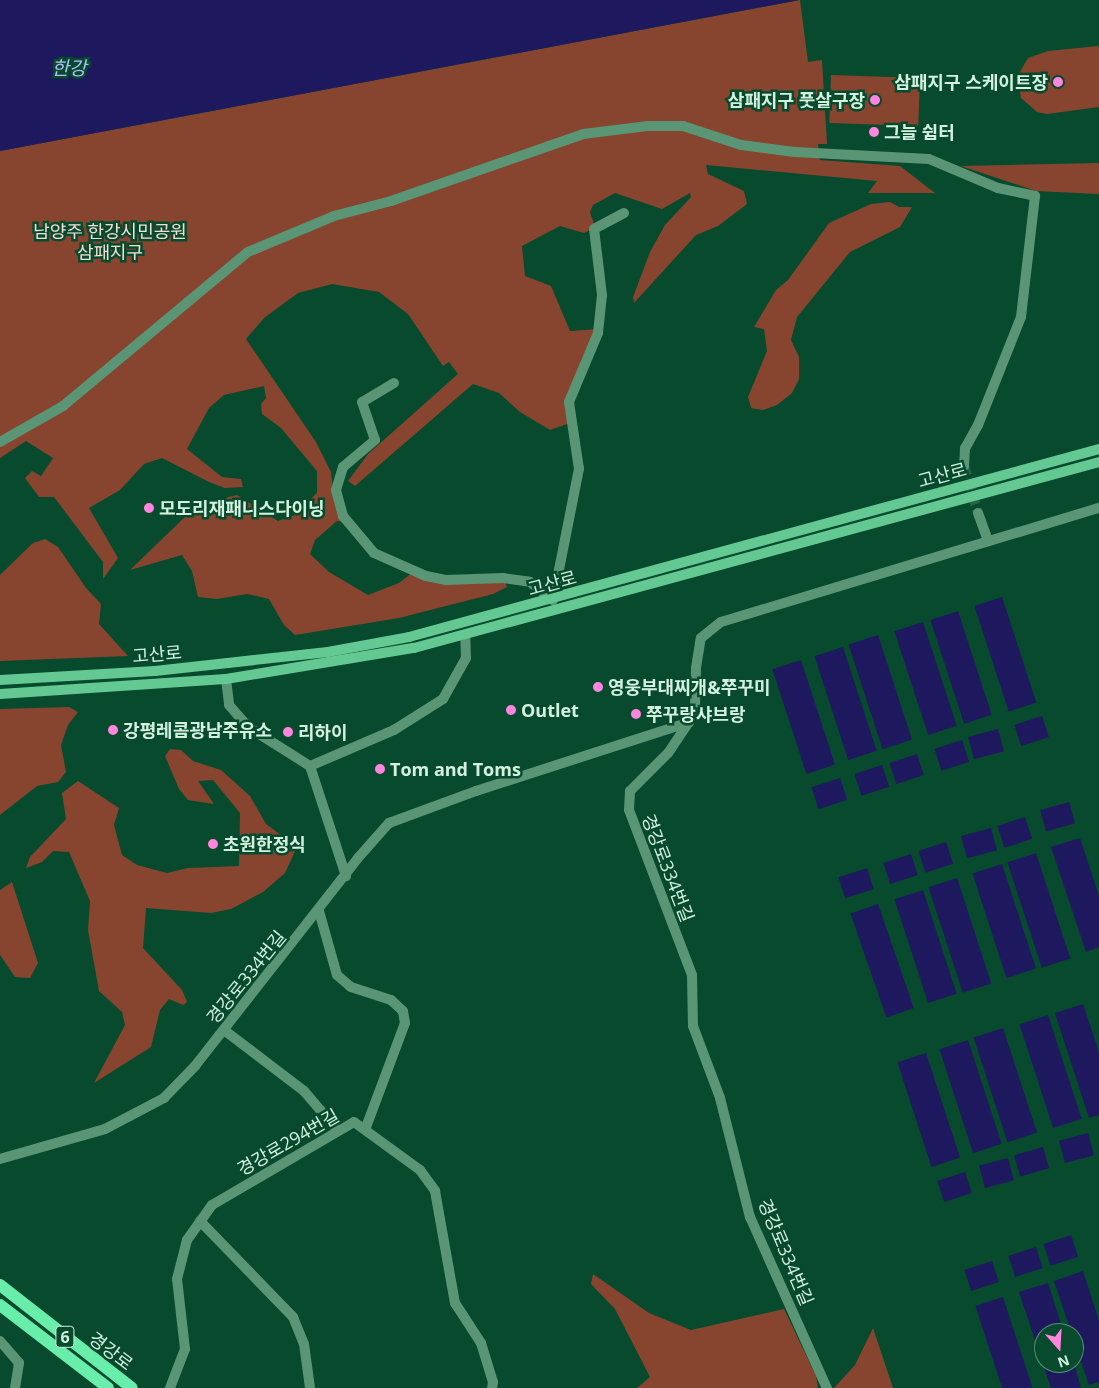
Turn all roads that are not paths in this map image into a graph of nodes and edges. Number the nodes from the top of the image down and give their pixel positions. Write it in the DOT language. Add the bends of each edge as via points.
graph roads {
  1 [pos="624,213"];
  2 [pos="394,382"];
  3 [pos="0,442"];
  4 [pos="1099,449"];
  5 [pos="1099,462"];
  6 [pos="964,466"];
  7 [pos="1099,508"];
  8 [pos="978,513"];
  9 [pos="988,541"];
  10 [pos="553,600"];
  11 [pos="465,635"];
  12 [pos="226,679"];
  13 [pos="0,680"];
  14 [pos="0,694"];
  15 [pos="689,722"];
  16 [pos="310,766"];
  17 [pos="346,876"];
  18 [pos="319,911"];
  19 [pos="224,1030"];
  20 [pos="365,1130"];
  21 [pos="338,1131"];
  22 [pos="0,1159"];
  23 [pos="200,1221"];
  24 [pos="0,1285"];
  25 [pos="0,1305"];
  26 [pos="0,1342"];
  27 [pos="14,1388"];
  28 [pos="108,1388"];
  29 [pos="132,1388"];
  30 [pos="170,1388"];
  31 [pos="310,1388"];
  32 [pos="492,1388"];
  33 [pos="827,1388"];
  1 -- 10 [label="street" via="594,229 602,295 598,333 569,402 578,469"];
  2 -- 10 [label="street" via="362,402 375,440 343,467 336,490 343,516 374,553 426,576 446,580 503,578 530,582"];
  3 -- 6 [label="street" via="63,406 248,252 334,216 391,201 583,134 647,126 682,126 759,147 929,159 998,188 1035,196 1021,317 978,425 965,448"];
  4 -- 10 [label="street, 고산로"];
  5 -- 11 [label="street, 고산로"];
  7 -- 9 [label="street"];
  8 -- 9 [label="street"];
  9 -- 15 [label="street" via="721,622 701,638 695,708"];
  10 -- 13 [label="street, 고산로" via="409,637 328,652 155,671"];
  11 -- 12 [label="street, 고산로" via="414,648"];
  11 -- 16 [label="street" via="466,658 443,699 394,730"];
  12 -- 14 [label="street, 고산로"];
  12 -- 16 [label="street" via="229,705 248,727"];
  15 -- 17 [label="street, 경강로334번길" via="476,791 389,824"];
  15 -- 33 [label="street, 경강로334번길" via="668,754 630,791 629,810 692,975 693,1026 720,1098 750,1216"];
  16 -- 17 [label="street"];
  17 -- 18 [label="street, 경강로334번길"];
  18 -- 19 [label="street, 경강로334번길"];
  18 -- 20 [label="street" via="337,975 351,987 391,1000 403,1011 405,1023"];
  19 -- 21 [label="street" via="304,1091"];
  19 -- 22 [label="street, 경강로334번길" via="164,1098 105,1129"];
  20 -- 21 [label="street, 경강로294번길" via="354,1122"];
  20 -- 32 [label="street, 경강로294번길" via="420,1170 435,1191 455,1303 481,1344"];
  21 -- 23 [label="street, 경강로294번길" via="212,1205"];
  23 -- 30 [label="street, 경강로294번길" via="187,1240 178,1279 185,1349"];
  23 -- 31 [label="street" via="293,1317 304,1344"];
  24 -- 29 [label="main road, 경강로 / 6"];
  25 -- 28 [label="main road, 경강로 / 6"];
  26 -- 27 [label="street" via="19,1363"];
}
